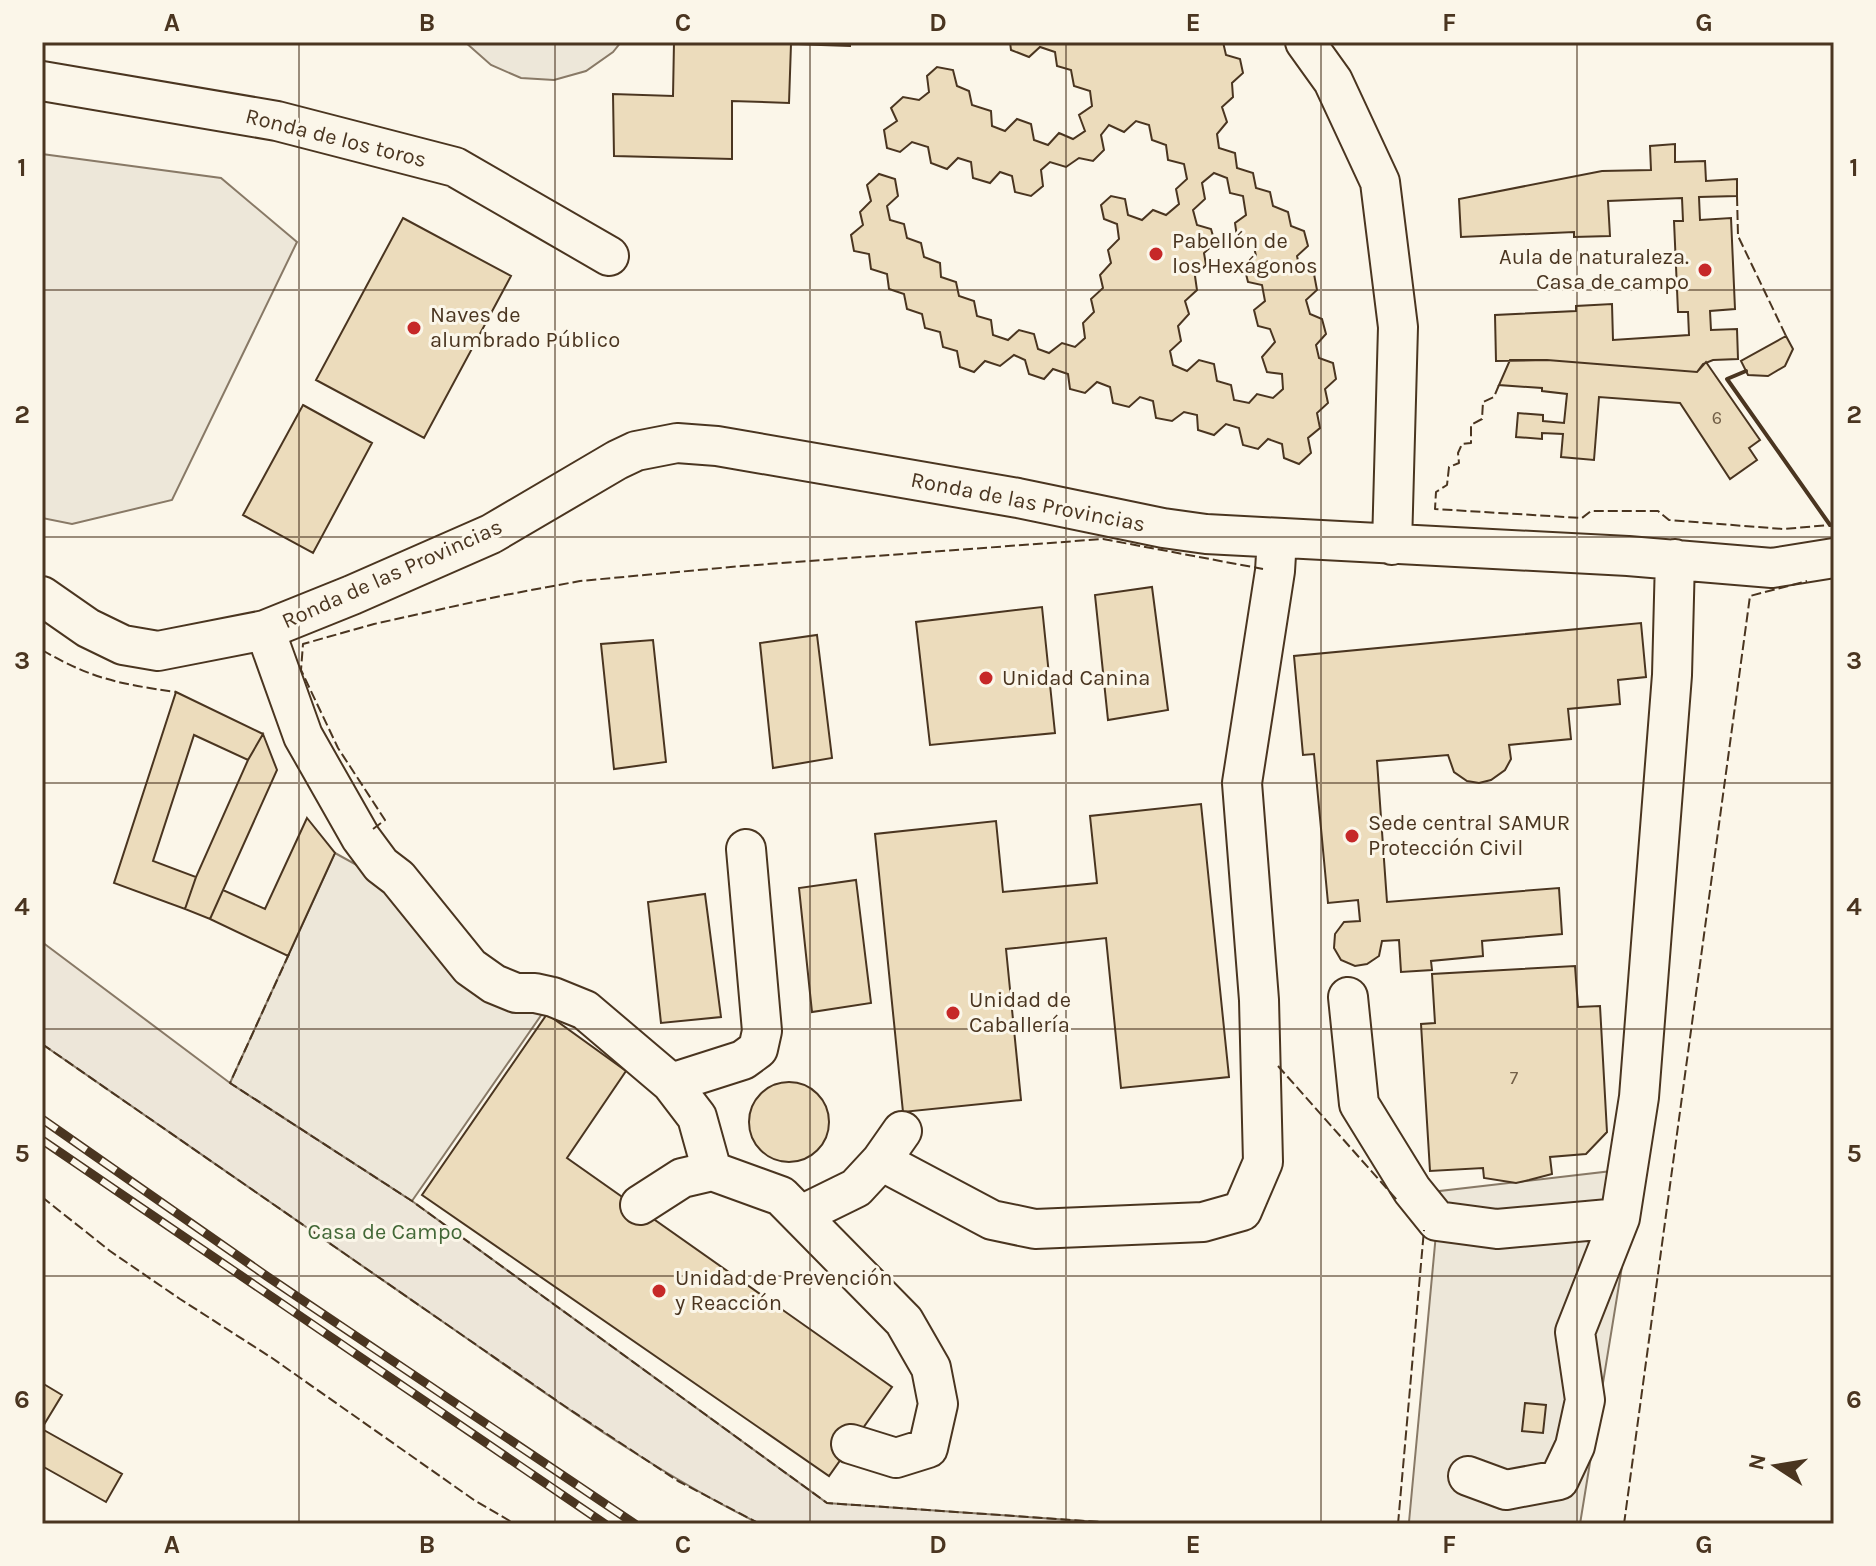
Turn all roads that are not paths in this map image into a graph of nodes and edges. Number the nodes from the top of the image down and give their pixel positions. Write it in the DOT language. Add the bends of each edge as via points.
graph roads {
  1 [pos="1305,42"];
  2 [pos="42,81"];
  3 [pos="609,256"];
  4 [pos="1277,538"];
  5 [pos="1392,545"];
  6 [pos="1834,558"];
  7 [pos="1675,559"];
  8 [pos="42,596"];
  9 [pos="265,630"];
  10 [pos="746,849"];
  11 [pos="1348,997"];
  12 [pos="671,1083"];
  13 [pos="712,1171"];
  14 [pos="640,1205"];
  15 [pos="801,1215"];
  16 [pos="1620,1218"];
  17 [pos="851,1444"];
  18 [pos="1468,1476"];
  1 -- 5 [label="street" via="1333,81 1380,182 1398,327"];
  2 -- 3 [label="street, Ronda de los toros" via="277,121 455,167"];
  4 -- 5 [label="street, Ronda de las Provincias"];
  4 -- 9 [label="street, Ronda de las Provincias" via="1184,532 933,483 677,443 617,460 491,534"];
  4 -- 15 [label="street" via="1242,783 1259,1000 1263,1162 1242,1211 1203,1222 1035,1229 992,1220 892,1146 856,1188"];
  5 -- 7 [label="street, Ronda de las Provincias"];
  6 -- 7 [label="street, Ronda de las Provincias" via="1772,568"];
  7 -- 16 [label="street" via="1672,675 1641,1066"];
  8 -- 9 [label="street, Ronda de las Provincias" via="123,645 158,651"];
  9 -- 12 [label="street" via="303,736 361,838 470,967 516,993 553,997 585,1010"];
  10 -- 12 [label="street" via="762,1031 758,1049 743,1060"];
  11 -- 16 [label="street" via="1359,1104 1437,1221 1497,1229"];
  12 -- 13 [label="street" via="697,1117"];
  13 -- 14 [label="street" via="682,1178"];
  13 -- 15 [label="street" via="781,1196"];
  15 -- 17 [label="street" via="904,1321 931,1368 938,1404 928,1448 896,1458"];
  16 -- 18 [label="street" via="1575,1332 1585,1400 1575,1446 1559,1480 1506,1490"];
}
